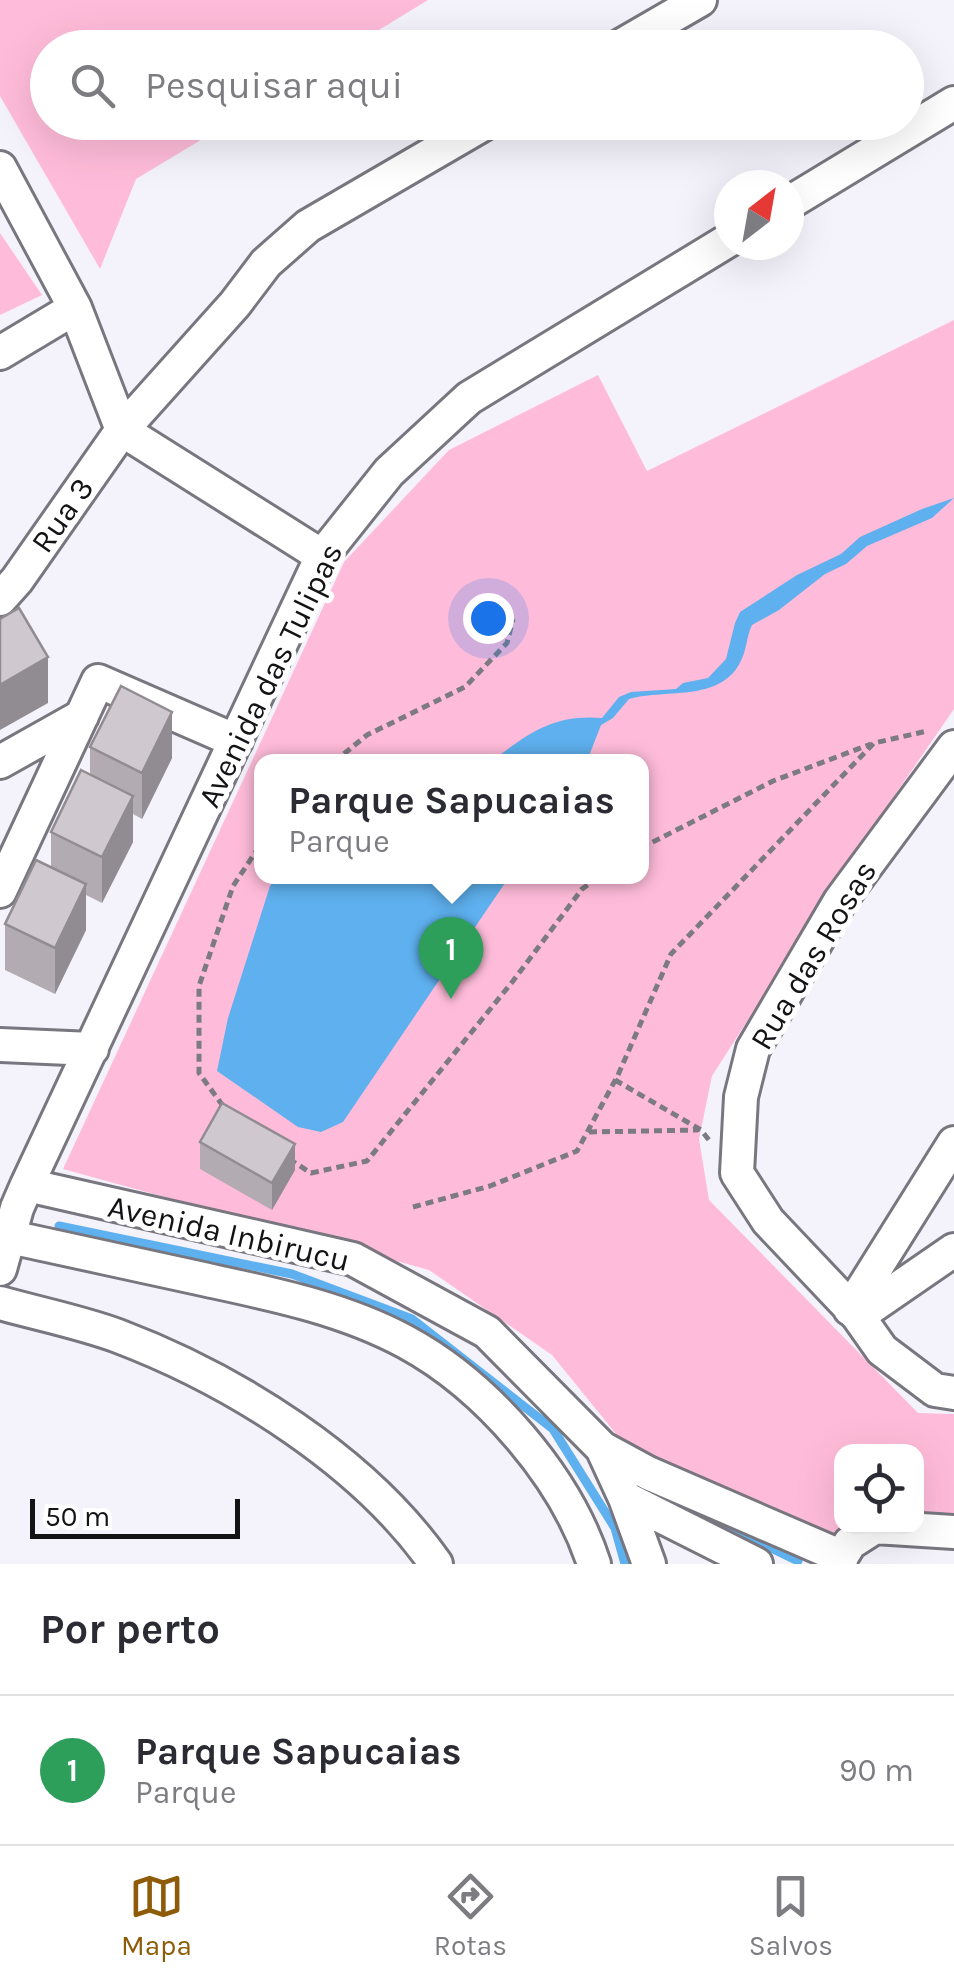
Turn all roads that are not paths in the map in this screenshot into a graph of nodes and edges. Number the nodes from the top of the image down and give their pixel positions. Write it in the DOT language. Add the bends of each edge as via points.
graph roads {
  1 [pos="700,0"];
  2 [pos="648,30"];
  3 [pos="954,102"];
  4 [pos="924,120"];
  5 [pos="456,140"];
  6 [pos="892,140"];
  7 [pos="0,168"];
  8 [pos="804,194"];
  9 [pos="714,249"];
  10 [pos="75,308"];
  11 [pos="0,353"];
  12 [pos="122,430"];
  13 [pos="322,556"];
  14 [pos="0,598"];
  15 [pos="82,716"];
  16 [pos="946,738"];
  17 [pos="236,740"];
  18 [pos="0,762"];
  19 [pos="0,891"];
  20 [pos="0,1045"];
  21 [pos="92,1049"];
  22 [pos="954,1143"];
  23 [pos="18,1210"];
  24 [pos="954,1250"];
  25 [pos="0,1269"];
  26 [pos="0,1303"];
  27 [pos="854,1313"];
  28 [pos="954,1393"];
  29 [pos="602,1448"];
  30 [pos="625,1498"];
  31 [pos="924,1530"];
  32 [pos="954,1532"];
  33 [pos="865,1534"];
  34 [pos="840,1561"];
  35 [pos="436,1564"];
  36 [pos="594,1564"];
  37 [pos="650,1564"];
  38 [pos="756,1564"];
  1 -- 2 [label="street"];
  3 -- 4 [label="street"];
  5 -- 12 [label="street, Rua 3" via="308,226 266,263"];
  6 -- 8 [label="street"];
  7 -- 10 [label="street"];
  9 -- 13 [label="street, Avenida das Tulipas" via="469,398 389,472"];
  10 -- 11 [label="street"];
  10 -- 12 [label="street"];
  12 -- 13 [label="street"];
  12 -- 14 [label="street, Rua 3"];
  13 -- 17 [label="street, Avenida das Tulipas"];
  15 -- 17 [label="street" via="98,681"];
  15 -- 18 [label="street"];
  15 -- 19 [label="street"];
  16 -- 27 [label="street, Rua das Rosas" via="753,1049 740,1097 738,1174 768,1222"];
  17 -- 21 [label="street, Avenida das Tulipas"];
  20 -- 21 [label="street"];
  21 -- 23 [label="street, Avenida das Tulipas"];
  22 -- 27 [label="street"];
  23 -- 25 [label="street, Avenida das Tulipas"];
  23 -- 29 [label="street, Avenida Inbirucu" via="353,1259 487,1332"];
  23 -- 36 [label="street, Avenida Inbirucu" via="306,1302 407,1342 470,1387 526,1440 583,1529"];
  24 -- 27 [label="street"];
  26 -- 35 [label="street" via="115,1335 219,1380 352,1476"];
  27 -- 28 [label="street, Rua das Rosas" via="882,1350 935,1390"];
  29 -- 30 [label="street, Avenida Inbirucu"];
  29 -- 34 [label="street"];
  30 -- 37 [label="street, Avenida Inbirucu"];
  30 -- 38 [label="street"];
  31 -- 32 [label="street"];
  33 -- 34 [label="street"];
}
